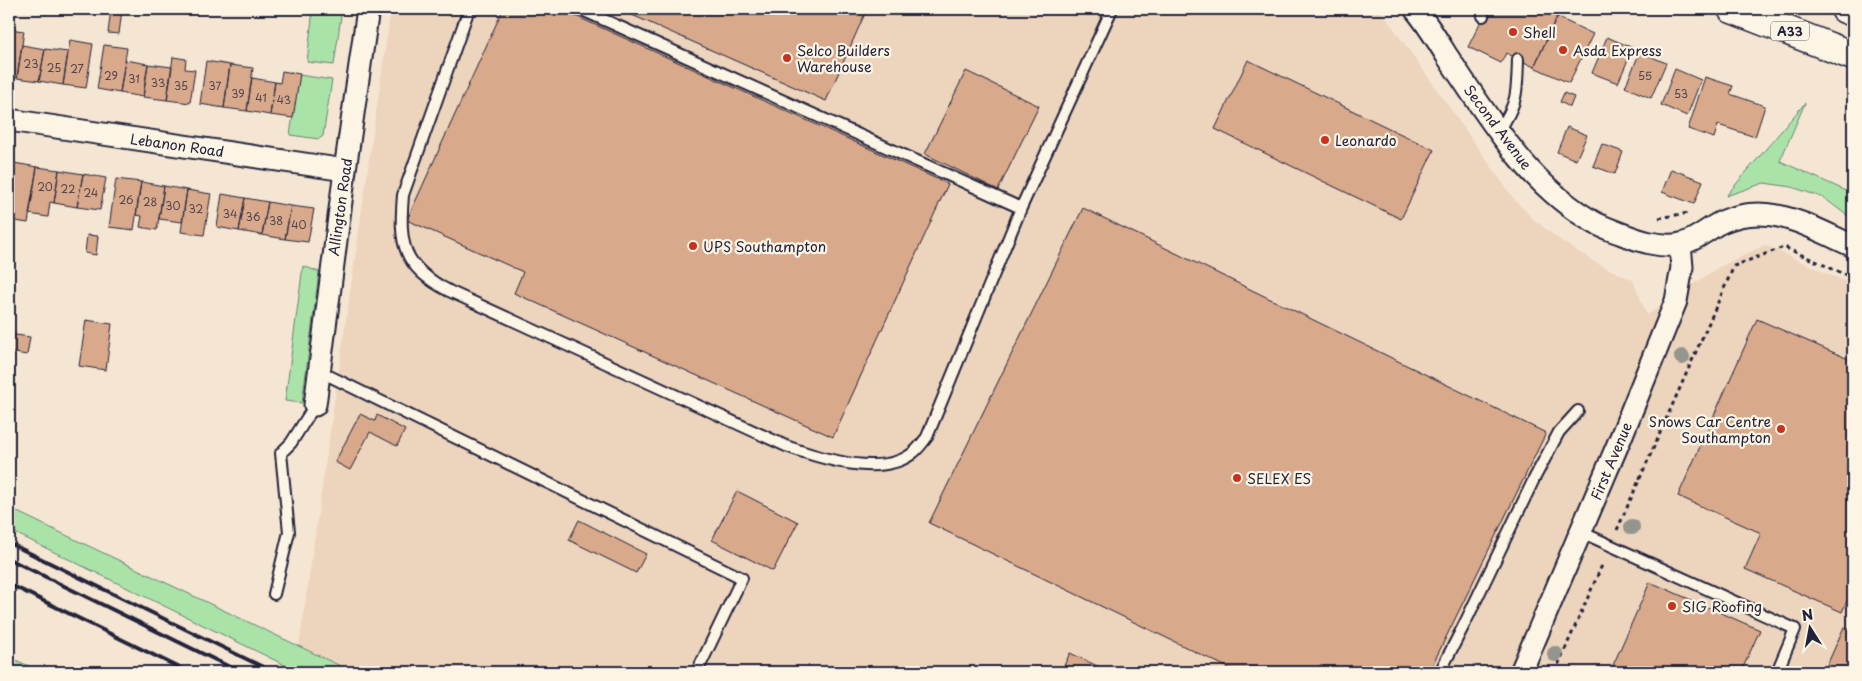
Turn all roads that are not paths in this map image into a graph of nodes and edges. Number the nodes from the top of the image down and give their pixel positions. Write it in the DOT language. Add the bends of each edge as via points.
graph roads {
  1 [pos="368,9"];
  2 [pos="469,9"];
  3 [pos="580,9"];
  4 [pos="1112,9"];
  5 [pos="1415,9"];
  6 [pos="1732,9"];
  7 [pos="1845,9"];
  8 [pos="1853,12"];
  9 [pos="1852,56"];
  10 [pos="1518,59"];
  11 [pos="9,120"];
  12 [pos="1499,131"];
  13 [pos="345,170"];
  14 [pos="1021,208"];
  15 [pos="1680,244"];
  16 [pos="1853,246"];
  17 [pos="319,371"];
  18 [pos="315,405"];
  19 [pos="1578,411"];
  20 [pos="1581,532"];
  21 [pos="274,594"];
  22 [pos="697,672"];
  23 [pos="1440,672"];
  24 [pos="1521,672"];
  25 [pos="1777,672"];
  1 -- 13 [label="street, Allington Road"];
  2 -- 14 [label="lane" via="403,195 400,224 404,246 414,264 429,280 449,291 818,458 848,464 895,462 914,453 927,438"];
  3 -- 14 [label="lane"];
  4 -- 14 [label="lane"];
  5 -- 12 [label="street, Second Avenue"];
  6 -- 9 [label="highway, A33"];
  7 -- 8 [label="highway"];
  10 -- 12 [label="lane" via="1517,95 1510,115"];
  11 -- 13 [label="street, Lebanon Road"];
  12 -- 15 [label="street, Second Avenue" via="1524,165 1556,195 1597,224 1645,243"];
  13 -- 17 [label="street, Allington Road"];
  15 -- 16 [label="street, Second Avenue" via="1724,221 1751,213 1782,216"];
  15 -- 20 [label="street, First Avenue" via="1682,267 1676,301"];
  17 -- 18 [label="street, Allington Road"];
  17 -- 22 [label="lane" via="742,578"];
  18 -- 21 [label="lane" via="282,453 289,532"];
  19 -- 23 [label="lane" via="1559,432 1534,479"];
  20 -- 24 [label="street, First Avenue"];
  20 -- 25 [label="lane" via="1795,629"];
}
